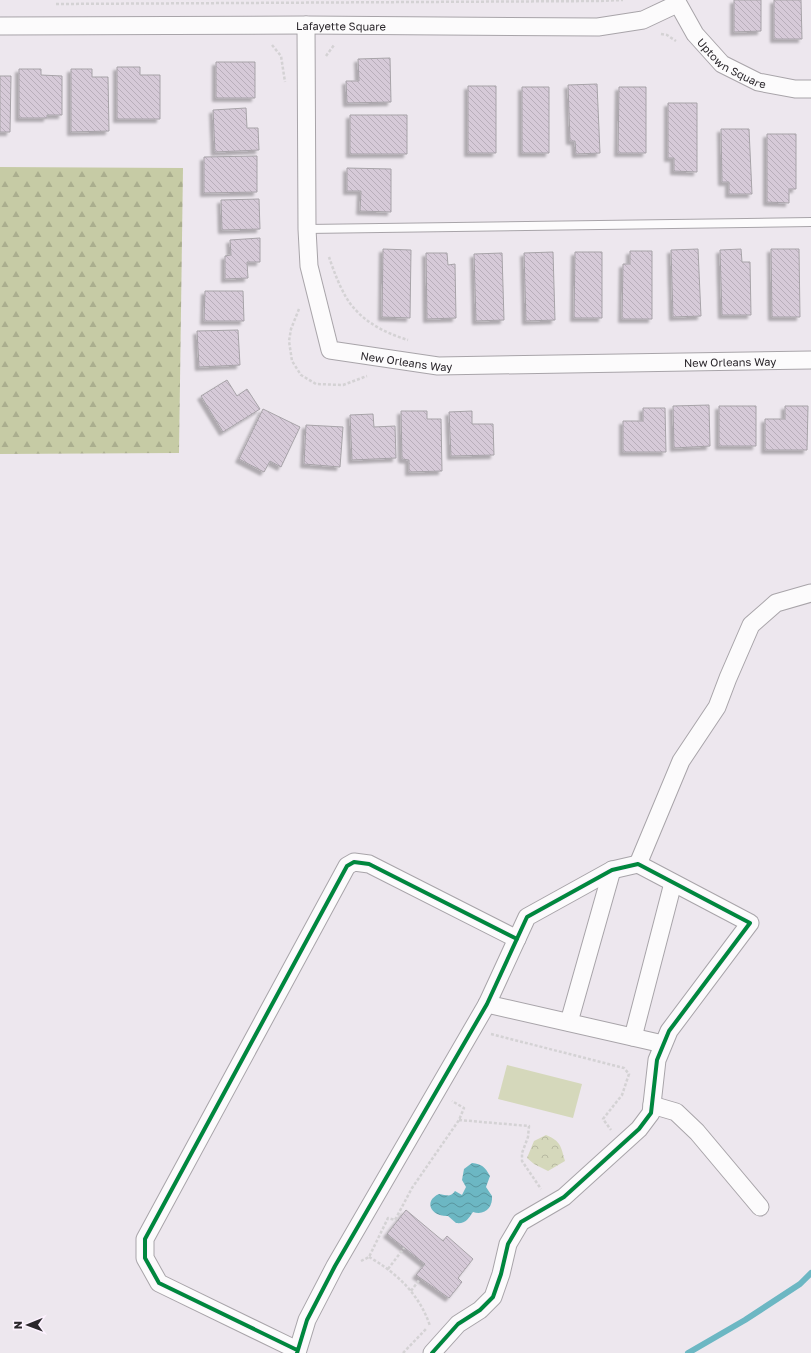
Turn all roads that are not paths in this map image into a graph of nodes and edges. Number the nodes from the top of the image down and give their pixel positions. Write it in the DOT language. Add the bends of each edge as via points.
graph roads {
  1 [pos="677,2"];
  2 [pos="306,25"];
  3 [pos="0,26"];
  4 [pos="811,89"];
  5 [pos="811,222"];
  6 [pos="307,229"];
  7 [pos="811,360"];
  8 [pos="811,593"];
  9 [pos="638,864"];
  10 [pos="612,870"];
  11 [pos="673,883"];
  12 [pos="517,939"];
  13 [pos="487,1004"];
  14 [pos="569,1022"];
  15 [pos="633,1037"];
  16 [pos="663,1044"];
  17 [pos="652,1105"];
  18 [pos="760,1206"];
  19 [pos="297,1351"];
  20 [pos="432,1353"];
  1 -- 2 [label="street, Lafayette Square" via="643,20 598,27"];
  1 -- 4 [label="street, Uptown Square" via="695,34 722,64 758,82 794,89"];
  2 -- 3 [label="street, Lafayette Square"];
  2 -- 6 [label="street, New Orleans Way"];
  5 -- 6 [label="lane"];
  6 -- 7 [label="street, New Orleans Way" via="309,266 330,350 438,366"];
  8 -- 9 [label="street" via="776,603 751,625 717,707 681,761"];
  9 -- 10 [label="street"];
  9 -- 11 [label="street"];
  10 -- 12 [label="street" via="527,917"];
  10 -- 14 [label="street"];
  11 -- 15 [label="street"];
  11 -- 16 [label="street" via="750,923 669,1031"];
  12 -- 13 [label="street"];
  12 -- 19 [label="street" via="369,864 354,862 347,866 145,1239 145,1258 159,1283"];
  13 -- 14 [label="street"];
  13 -- 19 [label="street" via="335,1266 307,1320"];
  14 -- 15 [label="street"];
  15 -- 16 [label="street"];
  16 -- 17 [label="street" via="657,1060"];
  17 -- 18 [label="street" via="676,1112 697,1132"];
  17 -- 20 [label="street" via="651,1113 640,1129 564,1197 521,1222 508,1244 493,1297 480,1310 458,1324"];
}
